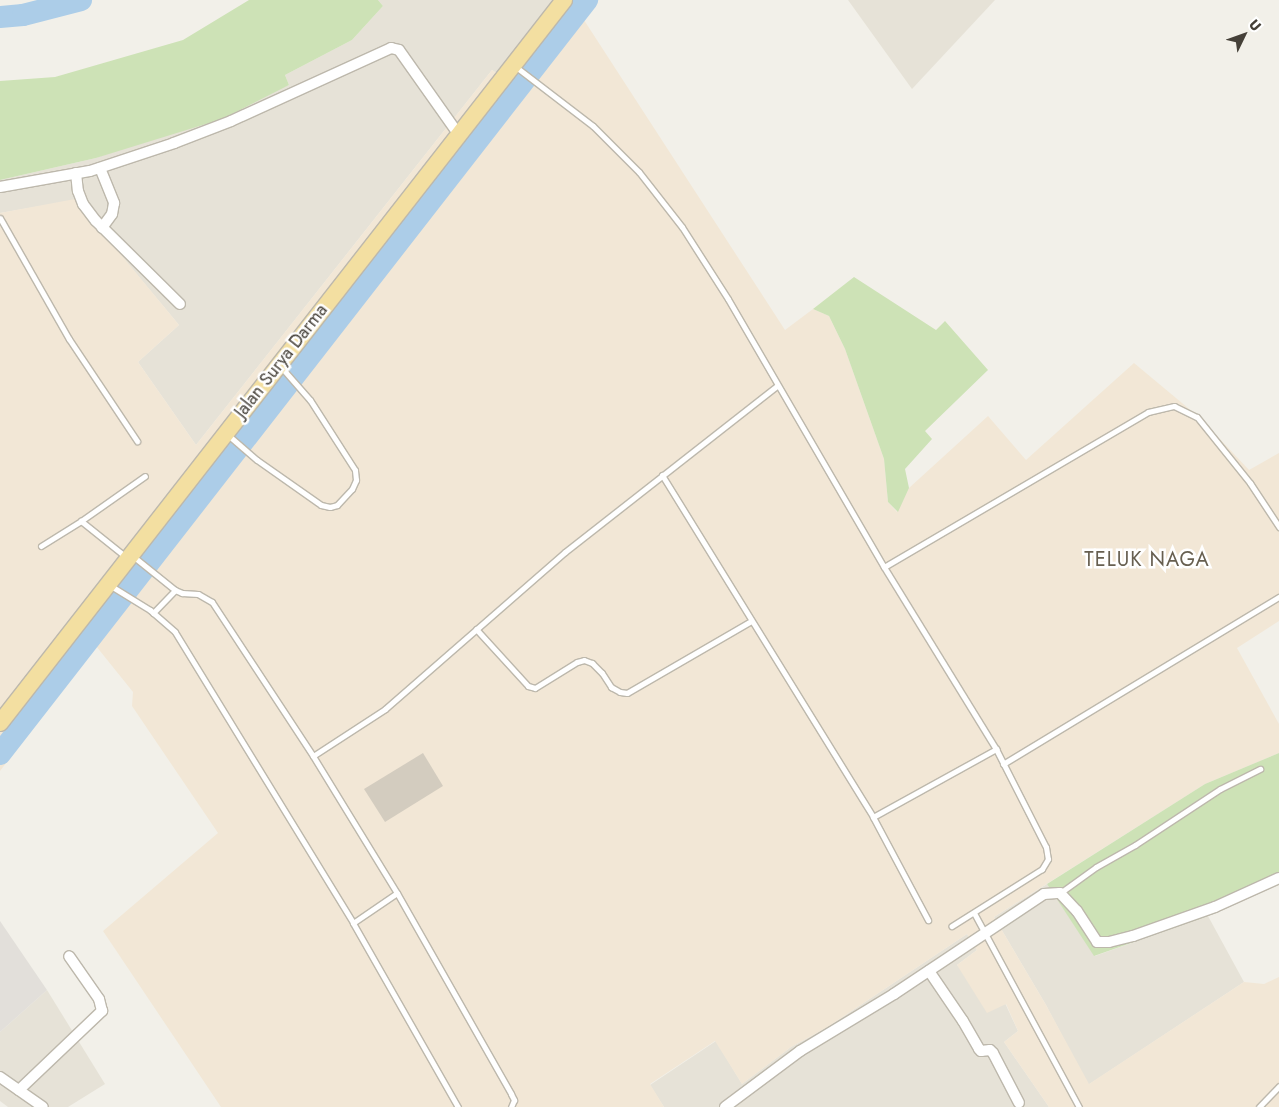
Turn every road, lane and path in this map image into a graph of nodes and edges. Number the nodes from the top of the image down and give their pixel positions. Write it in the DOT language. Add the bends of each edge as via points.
graph roads {
  1 [pos="557,3"];
  2 [pos="516,67"];
  3 [pos="459,135"];
  4 [pos="100,168"];
  5 [pos="76,173"];
  6 [pos="0,187"];
  7 [pos="0,218"];
  8 [pos="102,228"];
  9 [pos="180,304"];
  10 [pos="281,367"];
  11 [pos="777,386"];
  12 [pos="229,436"];
  13 [pos="137,441"];
  14 [pos="662,475"];
  15 [pos="146,476"];
  16 [pos="81,520"];
  17 [pos="1279,527"];
  18 [pos="42,546"];
  19 [pos="134,559"];
  20 [pos="884,567"];
  21 [pos="114,587"];
  22 [pos="175,590"];
  23 [pos="1279,597"];
  24 [pos="152,611"];
  25 [pos="751,621"];
  26 [pos="476,629"];
  27 [pos="0,724"];
  28 [pos="996,750"];
  29 [pos="313,756"];
  30 [pos="1003,764"];
  31 [pos="1260,768"];
  32 [pos="872,817"];
  33 [pos="1279,878"];
  34 [pos="397,893"];
  35 [pos="1060,893"];
  36 [pos="974,913"];
  37 [pos="928,920"];
  38 [pos="353,923"];
  39 [pos="952,926"];
  40 [pos="986,933"];
  41 [pos="69,956"];
  42 [pos="929,972"];
  43 [pos="1,1080"];
  44 [pos="1279,1086"];
  45 [pos="19,1090"];
  46 [pos="1018,1103"];
  47 [pos="43,1107"];
  48 [pos="458,1107"];
  49 [pos="511,1107"];
  50 [pos="724,1107"];
  51 [pos="1079,1107"];
  52 [pos="1259,1107"];
  1 -- 2 [label="main road, Jalan Surya Darma"];
  2 -- 3 [label="main road, Jalan Surya Darma"];
  2 -- 11 [label="lane" via="593,126 639,172 682,227"];
  3 -- 4 [label="street" via="399,50 391,48 231,121"];
  3 -- 10 [label="main road, Jalan Surya Darma"];
  4 -- 5 [label="street"];
  4 -- 8 [label="street" via="114,203 112,214"];
  5 -- 6 [label="street"];
  5 -- 8 [label="street" via="83,204"];
  7 -- 13 [label="lane" via="69,339"];
  8 -- 9 [label="street"];
  10 -- 12 [label="main road, Jalan Surya Darma"];
  10 -- 12 [label="lane" via="310,400 355,470 356,480 352,489 337,505 321,505 256,460"];
  11 -- 14 [label="lane"];
  11 -- 20 [label="lane"];
  12 -- 19 [label="main road, Jalan Surya Darma"];
  14 -- 25 [label="lane"];
  14 -- 26 [label="lane" via="565,552"];
  15 -- 16 [label="lane"];
  16 -- 18 [label="lane"];
  16 -- 19 [label="lane"];
  17 -- 20 [label="lane" via="1250,483 1197,417 1174,406 1148,412"];
  19 -- 21 [label="main road, Jalan Surya Darma"];
  19 -- 22 [label="lane"];
  20 -- 28 [label="lane"];
  21 -- 24 [label="lane"];
  21 -- 27 [label="main road, Jalan Surya Darma"];
  22 -- 24 [label="lane"];
  22 -- 29 [label="lane" via="198,594 212,602"];
  23 -- 30 [label="lane"];
  24 -- 38 [label="lane" via="175,632"];
  25 -- 26 [label="lane" via="627,693 611,687 592,662 584,660 535,688 528,686"];
  25 -- 32 [label="lane"];
  26 -- 29 [label="lane" via="370,720"];
  28 -- 30 [label="lane"];
  28 -- 32 [label="lane"];
  29 -- 34 [label="lane"];
  30 -- 36 [label="lane" via="1046,847 1048,859 1042,870"];
  31 -- 35 [label="lane" via="1220,789"];
  32 -- 37 [label="lane"];
  33 -- 35 [label="street" via="1215,907 1109,942 1097,942 1077,911"];
  34 -- 38 [label="lane"];
  34 -- 49 [label="lane" via="511,1094 514,1100"];
  35 -- 40 [label="street" via="1044,894"];
  36 -- 39 [label="lane"];
  36 -- 40 [label="lane"];
  38 -- 48 [label="lane"];
  40 -- 42 [label="street"];
  40 -- 51 [label="lane"];
  41 -- 45 [label="street" via="99,999 102,1011"];
  42 -- 46 [label="street" via="964,1021 979,1049 993,1053"];
  42 -- 50 [label="street" via="800,1051"];
  43 -- 45 [label="street"];
  44 -- 52 [label="lane"];
  45 -- 47 [label="street"];
}
